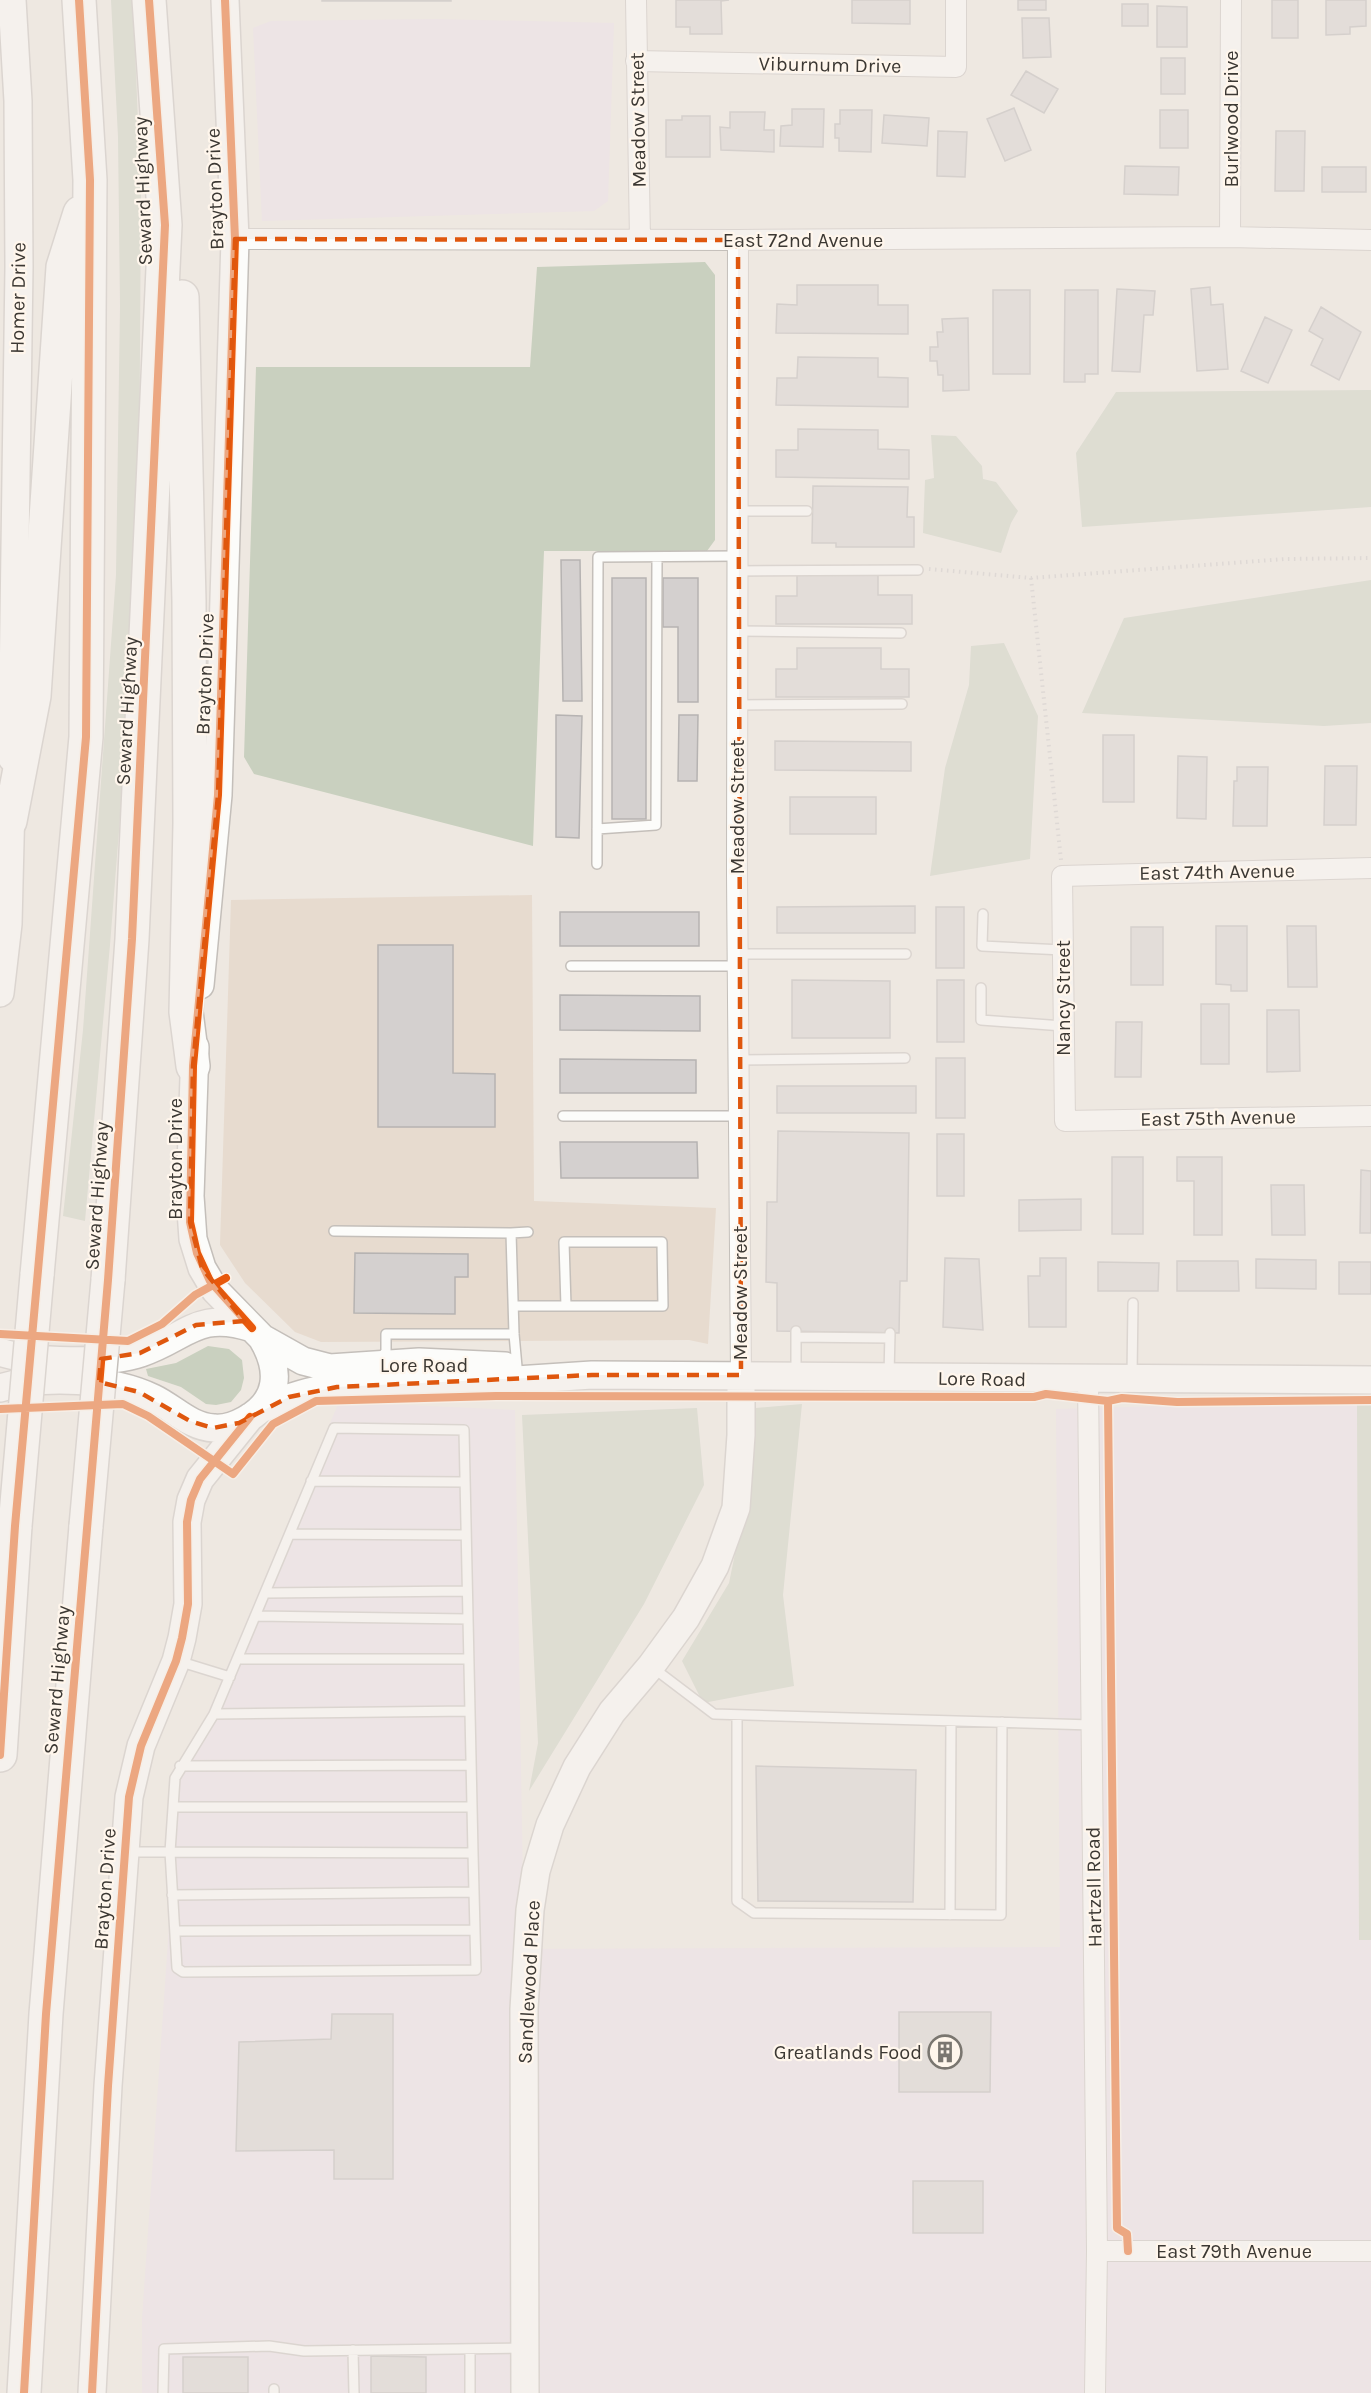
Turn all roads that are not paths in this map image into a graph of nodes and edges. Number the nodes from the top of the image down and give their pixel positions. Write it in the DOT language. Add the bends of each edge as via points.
graph roads {
  1 [pos="12,0"];
  2 [pos="79,0"];
  3 [pos="149,0"];
  4 [pos="225,0"];
  5 [pos="636,0"];
  6 [pos="956,0"];
  7 [pos="1231,0"];
  8 [pos="636,61"];
  9 [pos="9,101"];
  10 [pos="90,180"];
  11 [pos="165,225"];
  12 [pos="1230,237"];
  13 [pos="235,239"];
  14 [pos="640,240"];
  15 [pos="738,240"];
  16 [pos="1371,240"];
  17 [pos="738,511"];
  18 [pos="807,511"];
  19 [pos="657,557"];
  20 [pos="737,563"];
  21 [pos="919,568"];
  22 [pos="737,631"];
  23 [pos="901,633"];
  24 [pos="902,704"];
  25 [pos="737,705"];
  26 [pos="10,821"];
  27 [pos="597,829"];
  28 [pos="597,864"];
  29 [pos="1371,868"];
  30 [pos="1062,876"];
  31 [pos="983,914"];
  32 [pos="1063,950"];
  33 [pos="906,954"];
  34 [pos="737,960"];
  35 [pos="571,966"];
  36 [pos="981,988"];
  37 [pos="0,993"];
  38 [pos="1063,1026"];
  39 [pos="905,1058"];
  40 [pos="738,1060"];
  41 [pos="193,1066"];
  42 [pos="563,1116"];
  43 [pos="739,1116"];
  44 [pos="1371,1116"];
  45 [pos="1065,1121"];
  46 [pos="334,1231"];
  47 [pos="528,1232"];
  48 [pos="511,1233"];
  49 [pos="1133,1303"];
  50 [pos="513,1306"];
  51 [pos="566,1306"];
  52 [pos="257,1333"];
  53 [pos="514,1334"];
  54 [pos="0,1352"];
  55 [pos="377,1364"];
  56 [pos="517,1367"];
  57 [pos="741,1375"];
  58 [pos="592,1376"];
  59 [pos="796,1376"];
  60 [pos="889,1377"];
  61 [pos="1088,1380"];
  62 [pos="1132,1380"];
  63 [pos="1371,1380"];
  64 [pos="0,1388"];
  65 [pos="256,1413"];
  66 [pos="311,1481"];
  67 [pos="465,1482"];
  68 [pos="291,1534"];
  69 [pos="466,1535"];
  70 [pos="467,1591"];
  71 [pos="265,1593"];
  72 [pos="255,1616"];
  73 [pos="468,1619"];
  74 [pos="237,1659"];
  75 [pos="469,1659"];
  76 [pos="176,1661"];
  77 [pos="651,1666"];
  78 [pos="230,1677"];
  79 [pos="470,1711"];
  80 [pos="214,1714"];
  81 [pos="737,1715"];
  82 [pos="951,1721"];
  83 [pos="1002,1722"];
  84 [pos="1092,1725"];
  85 [pos="0,1755"];
  86 [pos="471,1765"];
  87 [pos="180,1766"];
  88 [pos="173,1807"];
  89 [pos="472,1807"];
  90 [pos="124,1852"];
  91 [pos="170,1852"];
  92 [pos="473,1853"];
  93 [pos="474,1892"];
  94 [pos="172,1895"];
  95 [pos="950,1915"];
  96 [pos="475,1930"];
  97 [pos="175,1931"];
  98 [pos="46,2014"];
  99 [pos="1097,2251"];
  100 [pos="1371,2251"];
  101 [pos="525,2348"];
  102 [pos="353,2350"];
  103 [pos="470,2350"];
  104 [pos="24,2393"];
  105 [pos="43,2393"];
  106 [pos="92,2393"];
  107 [pos="163,2393"];
  108 [pos="354,2393"];
  109 [pos="470,2393"];
  110 [pos="525,2393"];
  111 [pos="1095,2393"];
  1 -- 9 [label="street, Homer Drive"];
  2 -- 10 [label="highway, Seward Highway"];
  3 -- 11 [label="highway, Seward Highway"];
  4 -- 13 [label="street, Brayton Drive"];
  5 -- 8 [label="street, Meadow Street"];
  6 -- 8 [label="street, Viburnum Drive" via="956,67"];
  7 -- 12 [label="street, Burlwood Drive"];
  8 -- 14 [label="street, Meadow Street"];
  9 -- 26 [label="street, Homer Drive" via="19,267"];
  10 -- 26 [label="highway" via="63,267 34,696"];
  10 -- 85 [label="highway, Seward Highway, bridge" via="86,737 15,1526"];
  11 -- 41 [label="highway" via="181,291 185,401 190,823 186,1012"];
  11 -- 98 [label="highway, Seward Highway, bridge" via="132,939 108,1280"];
  12 -- 15 [label="street, East 72nd Avenue"];
  12 -- 16 [label="street, East 72nd Avenue"];
  13 -- 14 [label="street, East 72nd Avenue"];
  13 -- 41 [label="street, Brayton Drive" via="218,795"];
  14 -- 15 [label="street, East 72nd Avenue"];
  15 -- 17 [label="street, Meadow Street"];
  17 -- 18 [label="lane"];
  17 -- 20 [label="street, Meadow Street"];
  19 -- 20 [label="lane"];
  19 -- 27 [label="lane" via="656,825"];
  19 -- 27 [label="lane" via="598,557"];
  20 -- 21 [label="lane"];
  20 -- 22 [label="street, Meadow Street"];
  22 -- 23 [label="lane"];
  22 -- 25 [label="street, Meadow Street"];
  24 -- 25 [label="lane"];
  25 -- 34 [label="street, Meadow Street"];
  26 -- 37 [label="street, Homer Drive" via="8,924"];
  27 -- 28 [label="lane"];
  29 -- 30 [label="street, East 74th Avenue"];
  30 -- 32 [label="street, Nancy Street"];
  31 -- 32 [label="lane" via="982,946"];
  32 -- 38 [label="street, Nancy Street"];
  33 -- 34 [label="lane"];
  34 -- 35 [label="lane"];
  34 -- 40 [label="street, Meadow Street"];
  36 -- 38 [label="lane" via="981,1020"];
  38 -- 45 [label="street, Nancy Street"];
  39 -- 40 [label="lane"];
  40 -- 43 [label="street, Meadow Street"];
  41 -- 52 [label="street, Brayton Drive" via="193,1239 202,1268 215,1290"];
  42 -- 43 [label="lane"];
  43 -- 57 [label="street, Meadow Street"];
  44 -- 45 [label="street, East 75th Avenue"];
  46 -- 48 [label="lane"];
  47 -- 48 [label="lane"];
  48 -- 50 [label="lane"];
  49 -- 62 [label="lane"];
  50 -- 51 [label="lane"];
  50 -- 53 [label="lane"];
  51 -- 51 [label="lane" via="663,1306 662,1242 564,1242"];
  52 -- 54 [label="street" via="233,1322 203,1323 154,1347 120,1358 54,1359"];
  52 -- 55 [label="street, Lore Road" via="303,1361 320,1366"];
  52 -- 65 [label="street, Brayton Drive" via="271,1355 275,1378 271,1395"];
  53 -- 55 [label="lane" via="386,1334 386,1351"];
  53 -- 56 [label="lane"];
  55 -- 56 [label="street, Lore Road"];
  56 -- 58 [label="street, Lore Road"];
  57 -- 58 [label="street, Lore Road"];
  57 -- 59 [label="street, Lore Road"];
  57 -- 77 [label="street, Sandlewood Place" via="736,1508 716,1566 686,1618"];
  58 -- 65 [label="street, Lore Road" via="325,1388 289,1397"];
  59 -- 60 [label="street, Lore Road"];
  59 -- 60 [label="lane" via="796,1334 890,1335"];
  60 -- 61 [label="street, Lore Road"];
  61 -- 62 [label="street, Lore Road"];
  61 -- 84 [label="street, Hartzell Road"];
  62 -- 63 [label="street, Lore Road"];
  64 -- 65 [label="street, Lore Road" via="95,1382 121,1385 202,1426 221,1428"];
  65 -- 76 [label="street, Brayton Drive" via="200,1479 189,1506 188,1604"];
  66 -- 67 [label="lane"];
  66 -- 67 [label="lane" via="334,1428 464,1430"];
  66 -- 68 [label="lane"];
  67 -- 69 [label="lane"];
  68 -- 69 [label="lane"];
  68 -- 71 [label="lane"];
  69 -- 70 [label="lane"];
  70 -- 71 [label="lane"];
  70 -- 73 [label="lane"];
  71 -- 72 [label="lane"];
  72 -- 73 [label="lane"];
  72 -- 74 [label="lane"];
  73 -- 75 [label="lane"];
  74 -- 75 [label="lane"];
  74 -- 78 [label="lane"];
  75 -- 79 [label="lane"];
  76 -- 78 [label="lane"];
  76 -- 90 [label="street, Brayton Drive" via="137,1761"];
  77 -- 81 [label="lane" via="714,1714"];
  77 -- 101 [label="street, Sandlewood Place" via="612,1712 577,1767 550,1825 537,1871 530,1910 524,2009"];
  78 -- 80 [label="lane"];
  79 -- 80 [label="lane"];
  79 -- 86 [label="lane"];
  80 -- 87 [label="lane"];
  81 -- 82 [label="lane"];
  81 -- 95 [label="lane" via="737,1901 754,1913"];
  82 -- 83 [label="lane"];
  82 -- 95 [label="lane"];
  83 -- 84 [label="lane"];
  83 -- 95 [label="lane" via="1001,1915"];
  84 -- 99 [label="street, Hartzell Road"];
  86 -- 87 [label="lane"];
  86 -- 89 [label="lane"];
  87 -- 88 [label="lane"];
  88 -- 89 [label="lane"];
  88 -- 91 [label="lane"];
  89 -- 92 [label="lane"];
  90 -- 91 [label="lane"];
  90 -- 106 [label="street, Brayton Drive"];
  91 -- 92 [label="lane"];
  91 -- 94 [label="lane"];
  92 -- 93 [label="lane"];
  93 -- 94 [label="lane"];
  93 -- 96 [label="lane"];
  94 -- 97 [label="lane"];
  96 -- 97 [label="lane"];
  96 -- 97 [label="lane" via="476,1970 183,1972 177,1968"];
  98 -- 104 [label="highway, Seward Highway"];
  98 -- 105 [label="highway"];
  99 -- 100 [label="street, East 79th Avenue"];
  99 -- 111 [label="street, Hartzell Road"];
  101 -- 103 [label="lane"];
  101 -- 110 [label="street, Sandlewood Place"];
  102 -- 103 [label="lane"];
  102 -- 107 [label="lane" via="304,2351 269,2346 164,2349"];
  102 -- 108 [label="lane"];
  103 -- 109 [label="lane"];
}
